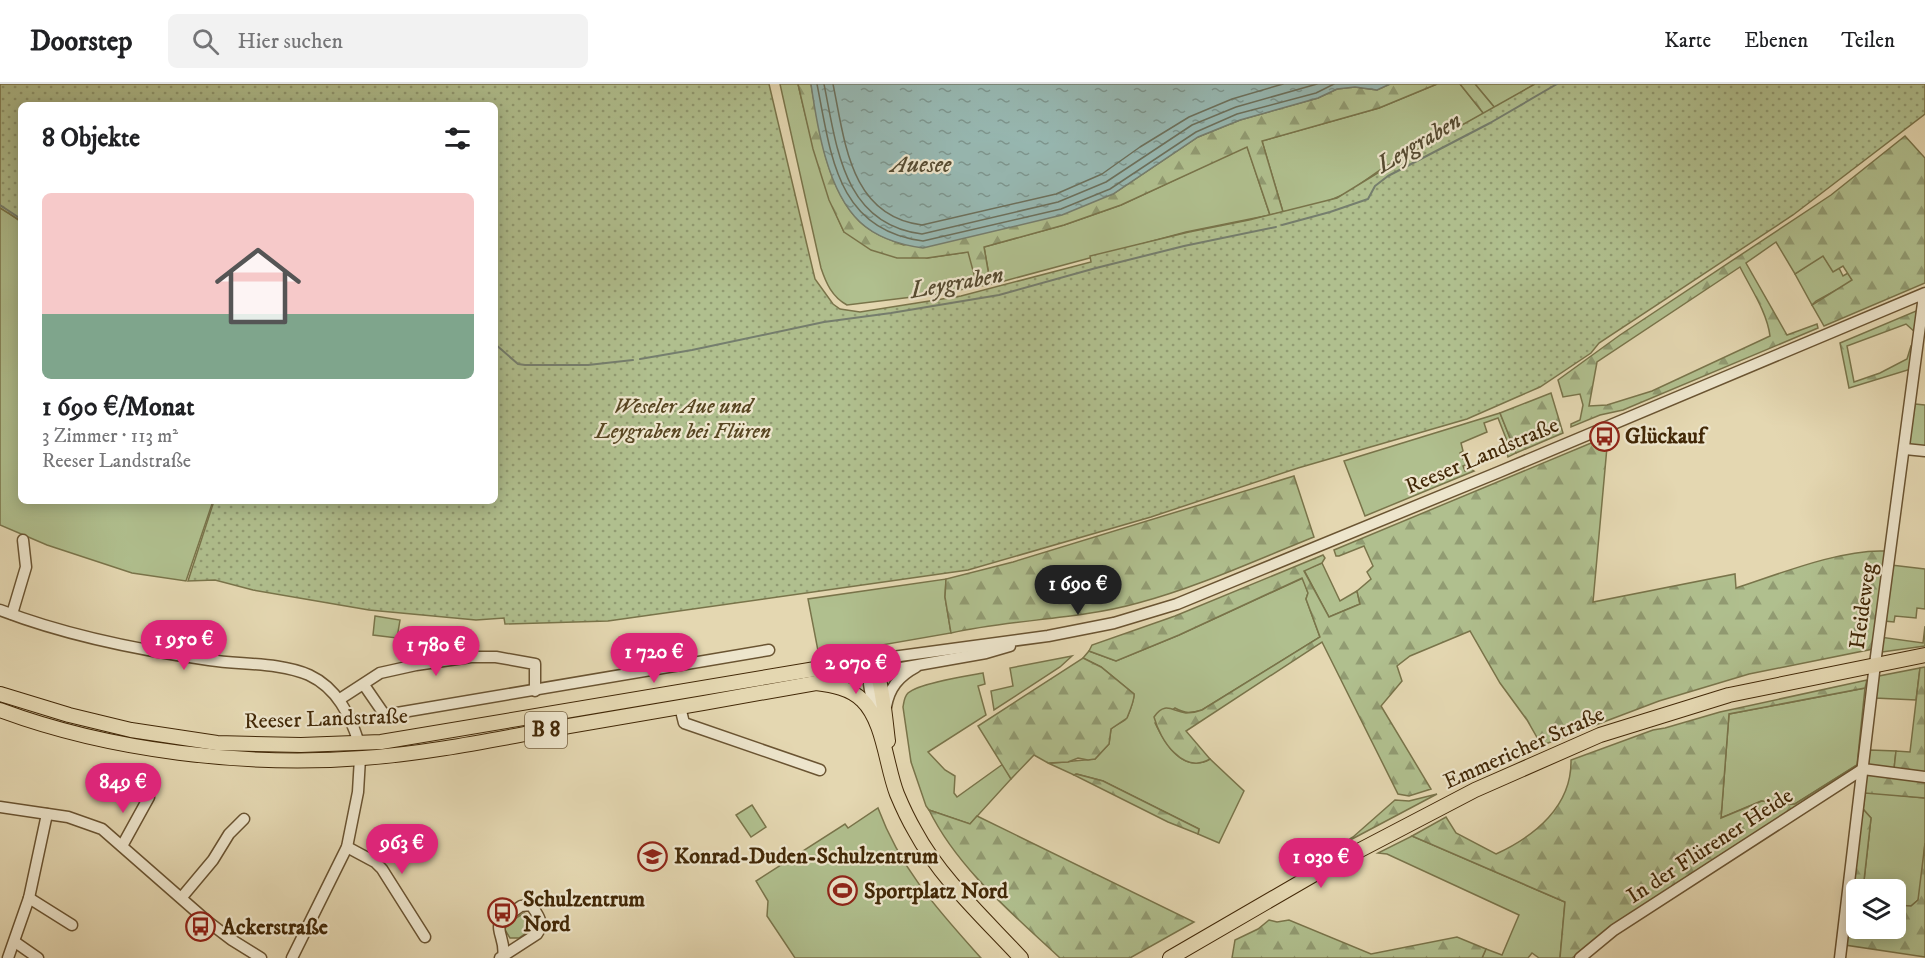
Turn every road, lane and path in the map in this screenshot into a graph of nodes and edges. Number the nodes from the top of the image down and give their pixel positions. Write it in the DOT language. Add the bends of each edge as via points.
graph roads {
  1 [pos="1923,294"];
  2 [pos="1905,449"];
  3 [pos="1925,451"];
  4 [pos="23,540"];
  5 [pos="0,610"];
  6 [pos="12,614"];
  7 [pos="1048,636"];
  8 [pos="769,650"];
  9 [pos="1925,655"];
  10 [pos="922,663"];
  11 [pos="1875,664"];
  12 [pos="872,666"];
  13 [pos="816,683"];
  14 [pos="364,685"];
  15 [pos="535,691"];
  16 [pos="0,694"];
  17 [pos="340,699"];
  18 [pos="680,707"];
  19 [pos="0,710"];
  20 [pos="879,713"];
  21 [pos="359,743"];
  22 [pos="360,758"];
  23 [pos="1863,769"];
  24 [pos="820,770"];
  25 [pos="1925,777"];
  26 [pos="149,797"];
  27 [pos="0,807"];
  28 [pos="47,814"];
  29 [pos="243,819"];
  30 [pos="122,846"];
  31 [pos="347,847"];
  32 [pos="182,897"];
  33 [pos="29,898"];
  34 [pos="72,925"];
  35 [pos="425,937"];
  36 [pos="15,942"];
  37 [pos="502,957"];
  38 [pos="8,958"];
  39 [pos="38,958"];
  40 [pos="261,958"];
  41 [pos="292,958"];
  42 [pos="1021,958"];
  43 [pos="1170,958"];
  44 [pos="1580,958"];
  45 [pos="1840,958"];
  1 -- 2 [label="street, Heideweg"];
  1 -- 7 [label="street, Reeser Landstraße" via="1187,600 1114,623"];
  2 -- 3 [label="street"];
  2 -- 11 [label="street, Heideweg"];
  4 -- 6 [label="street" via="26,567"];
  5 -- 6 [label="street"];
  6 -- 17 [label="street" via="117,645 309,675"];
  7 -- 10 [label="street, Reeser Landstraße" via="986,653"];
  7 -- 12 [label="street, Reeser Landstraße"];
  8 -- 15 [label="street"];
  9 -- 11 [label="main road, Emmericher Straße"];
  10 -- 12 [label="street, Reeser Landstraße"];
  10 -- 20 [label="street" via="894,684"];
  11 -- 23 [label="street, Heideweg"];
  11 -- 43 [label="main road, Emmericher Straße" via="1730,695 1611,732 1546,758 1361,849"];
  12 -- 13 [label="street, Reeser Landstraße / B 8"];
  12 -- 20 [label="main road, B 8"];
  12 -- 21 [label="main road, Reeser Landstraße / B 8"];
  13 -- 18 [label="main road, Reeser Landstraße / B 8"];
  13 -- 20 [label="main road, B 8" via="852,692"];
  14 -- 15 [label="street" via="384,714"];
  14 -- 15 [label="street" via="380,673 416,665 496,657 535,664"];
  14 -- 17 [label="street"];
  16 -- 21 [label="main road, Reeser Landstraße / B 8" via="131,730 217,743"];
  17 -- 21 [label="street"];
  18 -- 22 [label="main road, Reeser Landstraße / B 8"];
  18 -- 24 [label="street" via="684,723"];
  19 -- 22 [label="main road, Reeser Landstraße / B 8" via="144,747 249,758"];
  20 -- 42 [label="main road, B 8" via="897,793 916,832 940,868"];
  21 -- 22 [label="main road"];
  22 -- 31 [label="street"];
  23 -- 25 [label="street"];
  23 -- 44 [label="street, In der Flürener Heide" via="1614,930"];
  23 -- 45 [label="street, Heideweg"];
  26 -- 30 [label="street"];
  27 -- 28 [label="street"];
  28 -- 30 [label="street" via="89,823"];
  28 -- 33 [label="street"];
  29 -- 32 [label="street"];
  30 -- 32 [label="street"];
  31 -- 35 [label="street" via="382,869"];
  31 -- 41 [label="street"];
  32 -- 40 [label="street" via="225,935"];
  33 -- 34 [label="street"];
  33 -- 36 [label="street"];
  36 -- 38 [label="street"];
  36 -- 39 [label="street"];
  37 -- 37 [label="street" via="505,945 500,921 521,906 531,905 541,920 540,930"];
}
